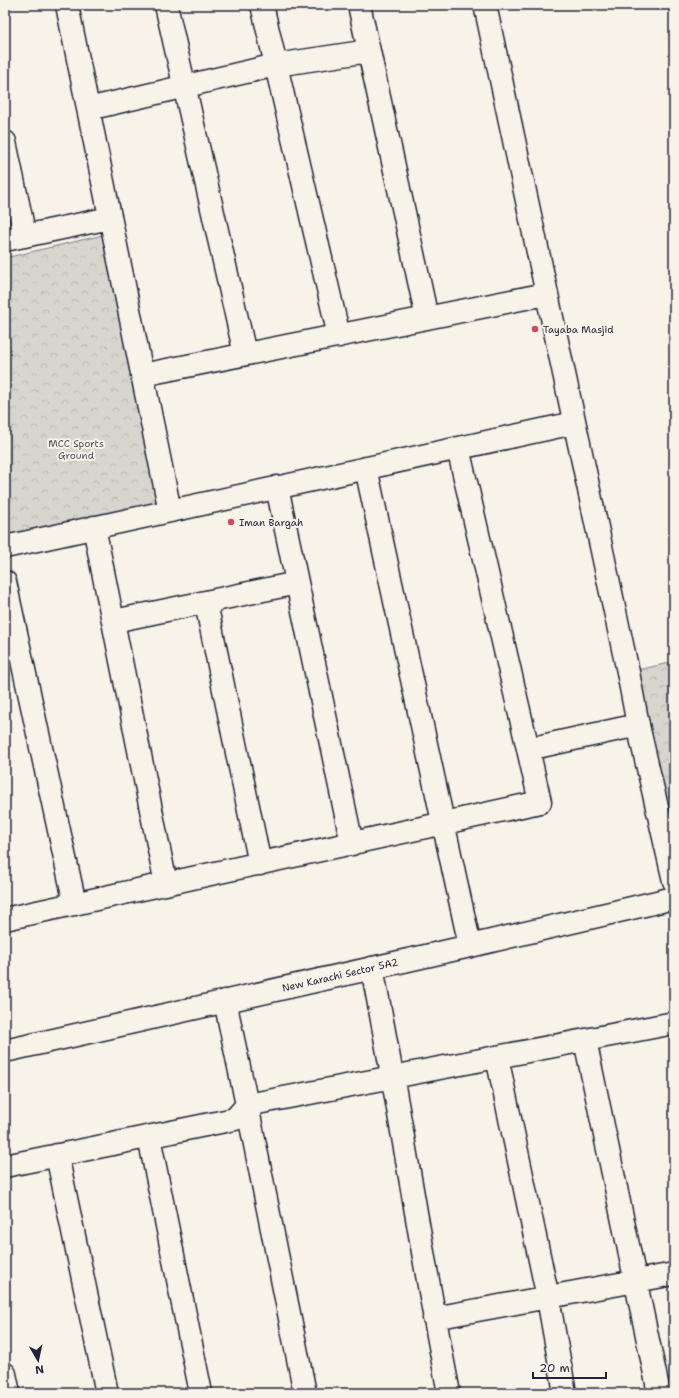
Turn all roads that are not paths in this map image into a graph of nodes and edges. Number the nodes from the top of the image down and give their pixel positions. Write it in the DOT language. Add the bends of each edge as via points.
graph roads {
  1 [pos="67,5"];
  2 [pos="166,5"];
  3 [pos="262,5"];
  4 [pos="359,5"];
  5 [pos="485,5"];
  6 [pos="369,50"];
  7 [pos="276,65"];
  8 [pos="184,86"];
  9 [pos="88,109"];
  10 [pos="5,142"];
  11 [pos="110,218"];
  12 [pos="15,238"];
  13 [pos="546,294"];
  14 [pos="427,318"];
  15 [pos="339,336"];
  16 [pos="246,354"];
  17 [pos="142,375"];
  18 [pos="574,423"];
  19 [pos="458,448"];
  20 [pos="366,468"];
  21 [pos="277,487"];
  22 [pos="170,511"];
  23 [pos="94,527"];
  24 [pos="5,547"];
  25 [pos="5,582"];
  26 [pos="297,582"];
  27 [pos="206,603"];
  28 [pos="114,621"];
  29 [pos="638,725"];
  30 [pos="528,749"];
  31 [pos="443,824"];
  32 [pos="352,844"];
  33 [pos="260,864"];
  34 [pos="674,881"];
  35 [pos="166,884"];
  36 [pos="674,898"];
  37 [pos="75,904"];
  38 [pos="5,919"];
  39 [pos="470,946"];
  40 [pos="372,968"];
  41 [pos="225,1001"];
  42 [pos="674,1023"];
  43 [pos="585,1040"];
  44 [pos="5,1051"];
  45 [pos="497,1057"];
  46 [pos="394,1077"];
  47 [pos="248,1105"];
  48 [pos="149,1137"];
  49 [pos="57,1155"];
  50 [pos="5,1166"];
  51 [pos="674,1274"];
  52 [pos="636,1282"];
  53 [pos="548,1298"];
  54 [pos="434,1318"];
  55 [pos="5,1374"];
  56 [pos="9,1393"];
  57 [pos="107,1393"];
  58 [pos="201,1393"];
  59 [pos="305,1393"];
  60 [pos="449,1393"];
  61 [pos="565,1393"];
  62 [pos="658,1393"];
  1 -- 9 [label="street"];
  2 -- 8 [label="street"];
  3 -- 7 [label="street"];
  4 -- 6 [label="street"];
  5 -- 13 [label="street"];
  6 -- 7 [label="street"];
  6 -- 14 [label="street"];
  7 -- 8 [label="street"];
  7 -- 15 [label="street"];
  8 -- 9 [label="street"];
  8 -- 16 [label="street"];
  9 -- 11 [label="street"];
  10 -- 12 [label="street"];
  11 -- 12 [label="street"];
  11 -- 17 [label="street"];
  13 -- 14 [label="street"];
  13 -- 18 [label="street"];
  14 -- 15 [label="street"];
  15 -- 16 [label="street"];
  16 -- 17 [label="street"];
  17 -- 22 [label="street"];
  18 -- 19 [label="street"];
  18 -- 29 [label="street"];
  19 -- 20 [label="street"];
  19 -- 30 [label="street"];
  20 -- 21 [label="street"];
  20 -- 31 [label="street"];
  21 -- 22 [label="street"];
  21 -- 26 [label="street"];
  22 -- 23 [label="street"];
  23 -- 24 [label="street"];
  23 -- 28 [label="street"];
  25 -- 37 [label="street"];
  26 -- 27 [label="street"];
  26 -- 32 [label="street"];
  27 -- 28 [label="street"];
  27 -- 33 [label="street"];
  28 -- 35 [label="street"];
  29 -- 30 [label="street"];
  29 -- 34 [label="street"];
  30 -- 31 [label="street" via="540,802"];
  31 -- 32 [label="street"];
  31 -- 39 [label="street"];
  32 -- 33 [label="street"];
  33 -- 35 [label="street"];
  35 -- 37 [label="street"];
  36 -- 39 [label="street, New Karachi Sector 5A2"];
  37 -- 38 [label="street"];
  39 -- 40 [label="street, New Karachi Sector 5A2"];
  40 -- 41 [label="street, New Karachi Sector 5A2"];
  40 -- 46 [label="street"];
  41 -- 44 [label="street, New Karachi Sector 5A2"];
  41 -- 47 [label="street"];
  42 -- 43 [label="street"];
  43 -- 45 [label="street"];
  43 -- 52 [label="street"];
  45 -- 46 [label="street"];
  45 -- 53 [label="street"];
  46 -- 47 [label="street"];
  46 -- 54 [label="street"];
  47 -- 48 [label="street" via="235,1119"];
  47 -- 59 [label="street"];
  48 -- 49 [label="street"];
  48 -- 58 [label="street"];
  49 -- 50 [label="street"];
  49 -- 57 [label="street"];
  51 -- 52 [label="street"];
  52 -- 53 [label="street"];
  52 -- 62 [label="street"];
  53 -- 54 [label="street"];
  53 -- 61 [label="street"];
  54 -- 60 [label="street"];
  55 -- 56 [label="street"];
}
